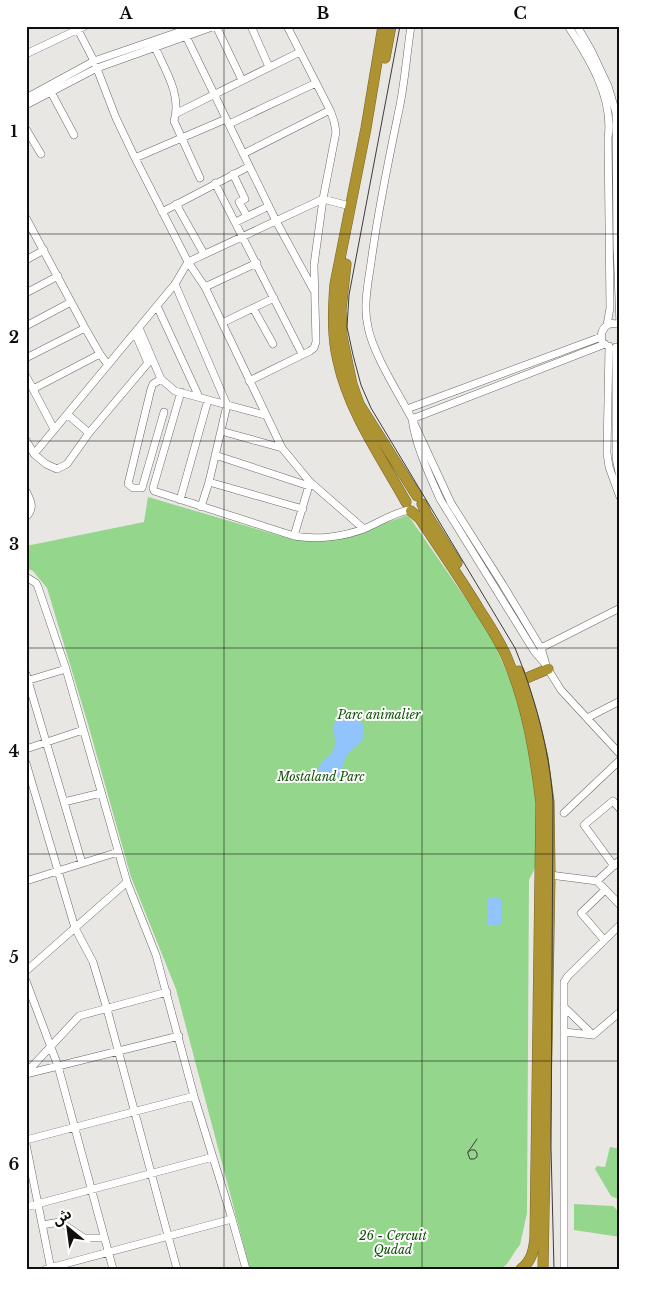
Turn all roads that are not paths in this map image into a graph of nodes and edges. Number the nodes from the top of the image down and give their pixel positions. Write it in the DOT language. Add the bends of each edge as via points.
graph roads {
  1 [pos="85,26"];
  2 [pos="196,26"];
  3 [pos="215,26"];
  4 [pos="251,26"];
  5 [pos="287,26"];
  6 [pos="383,26"];
  7 [pos="391,26"];
  8 [pos="411,26"];
  9 [pos="568,26"];
  10 [pos="577,26"];
  11 [pos="76,28"];
  12 [pos="183,31"];
  13 [pos="155,47"];
  14 [pos="300,52"];
  15 [pos="26,54"];
  16 [pos="96,64"];
  17 [pos="269,67"];
  18 [pos="242,80"];
  19 [pos="316,83"];
  20 [pos="51,92"];
  21 [pos="213,94"];
  22 [pos="26,98"];
  23 [pos="26,105"];
  24 [pos="330,110"];
  25 [pos="177,113"];
  26 [pos="227,121"];
  27 [pos="26,129"];
  28 [pos="616,130"];
  29 [pos="74,135"];
  30 [pos="181,138"];
  31 [pos="40,154"];
  32 [pos="243,154"];
  33 [pos="135,158"];
  34 [pos="248,167"];
  35 [pos="233,174"];
  36 [pos="200,178"];
  37 [pos="215,183"];
  38 [pos="323,199"];
  39 [pos="176,204"];
  40 [pos="269,206"];
  41 [pos="350,206"];
  42 [pos="162,212"];
  43 [pos="276,221"];
  44 [pos="27,222"];
  45 [pos="236,222"];
  46 [pos="243,236"];
  47 [pos="618,246"];
  48 [pos="44,250"];
  49 [pos="204,254"];
  50 [pos="26,260"];
  51 [pos="188,262"];
  52 [pos="256,263"];
  53 [pos="314,265"];
  54 [pos="301,266"];
  55 [pos="58,276"];
  56 [pos="175,284"];
  57 [pos="205,287"];
  58 [pos="315,291"];
  59 [pos="26,293"];
  60 [pos="274,298"];
  61 [pos="71,302"];
  62 [pos="156,306"];
  63 [pos="253,308"];
  64 [pos="222,323"];
  65 [pos="607,325"];
  66 [pos="620,325"];
  67 [pos="26,326"];
  68 [pos="85,328"];
  69 [pos="137,330"];
  70 [pos="273,344"];
  71 [pos="610,344"];
  72 [pos="100,354"];
  73 [pos="302,354"];
  74 [pos="26,358"];
  75 [pos="108,365"];
  76 [pos="613,375"];
  77 [pos="26,376"];
  78 [pos="494,377"];
  79 [pos="160,379"];
  80 [pos="249,381"];
  81 [pos="498,386"];
  82 [pos="618,386"];
  83 [pos="34,389"];
  84 [pos="181,392"];
  85 [pos="199,397"];
  86 [pos="208,400"];
  87 [pos="227,406"];
  88 [pos="408,409"];
  89 [pos="164,412"];
  90 [pos="67,414"];
  91 [pos="265,415"];
  92 [pos="412,419"];
  93 [pos="54,429"];
  94 [pos="221,431"];
  95 [pos="89,433"];
  96 [pos="26,440"];
  97 [pos="282,448"];
  98 [pos="34,454"];
  99 [pos="215,455"];
  100 [pos="620,478"];
  101 [pos="208,482"];
  102 [pos="309,484"];
  103 [pos="26,491"];
  104 [pos="620,497"];
  105 [pos="180,500"];
  106 [pos="420,500"];
  107 [pos="200,507"];
  108 [pos="406,508"];
  109 [pos="303,509"];
  110 [pos="26,517"];
  111 [pos="364,528"];
  112 [pos="294,536"];
  113 [pos="26,577"];
  114 [pos="620,608"];
  115 [pos="541,648"];
  116 [pos="547,667"];
  117 [pos="66,669"];
  118 [pos="27,678"];
  119 [pos="522,680"];
  120 [pos="620,701"];
  121 [pos="586,718"];
  122 [pos="83,730"];
  123 [pos="46,742"];
  124 [pos="26,749"];
  125 [pos="620,754"];
  126 [pos="620,760"];
  127 [pos="26,763"];
  128 [pos="101,793"];
  129 [pos="64,802"];
  130 [pos="620,809"];
  131 [pos="564,813"];
  132 [pos="118,852"];
  133 [pos="82,863"];
  134 [pos="617,863"];
  135 [pos="58,871"];
  136 [pos="550,876"];
  137 [pos="26,881"];
  138 [pos="597,881"];
  139 [pos="127,882"];
  140 [pos="605,890"];
  141 [pos="620,905"];
  142 [pos="620,925"];
  143 [pos="75,928"];
  144 [pos="604,940"];
  145 [pos="26,971"];
  146 [pos="26,981"];
  147 [pos="167,992"];
  148 [pos="564,1007"];
  149 [pos="107,1009"];
  150 [pos="620,1012"];
  151 [pos="564,1032"];
  152 [pos="593,1035"];
  153 [pos="179,1036"];
  154 [pos="52,1045"];
  155 [pos="118,1052"];
  156 [pos="58,1066"];
  157 [pos="26,1073"];
  158 [pos="194,1096"];
  159 [pos="134,1111"];
  160 [pos="74,1127"];
  161 [pos="26,1142"];
  162 [pos="213,1157"];
  163 [pos="151,1173"];
  164 [pos="90,1190"];
  165 [pos="38,1204"];
  166 [pos="26,1207"];
  167 [pos="232,1219"];
  168 [pos="42,1225"];
  169 [pos="168,1236"];
  170 [pos="104,1238"];
  171 [pos="108,1252"];
  172 [pos="49,1268"];
  173 [pos="113,1269"];
  174 [pos="177,1269"];
  175 [pos="246,1269"];
  176 [pos="521,1269"];
  177 [pos="543,1269"];
  178 [pos="564,1269"];
  1 -- 11 [label="street"];
  2 -- 12 [label="street"];
  3 -- 12 [label="street"];
  3 -- 18 [label="street"];
  4 -- 17 [label="street"];
  5 -- 14 [label="street"];
  6 -- 41 [label="highway"];
  7 -- 106 [label="highway" via="346,259 342,286 342,336 347,367 359,404"];
  8 -- 88 [label="street" via="400,104 373,242 366,320 377,352"];
  9 -- 28 [label="street" via="602,88"];
  10 -- 28 [label="street" via="608,86 616,113"];
  11 -- 15 [label="street"];
  11 -- 16 [label="street"];
  12 -- 13 [label="street"];
  12 -- 16 [label="street"];
  12 -- 21 [label="street"];
  13 -- 16 [label="street"];
  13 -- 25 [label="street" via="175,94"];
  14 -- 17 [label="street"];
  14 -- 19 [label="street"];
  16 -- 20 [label="street"];
  16 -- 22 [label="street"];
  16 -- 33 [label="street"];
  17 -- 18 [label="street"];
  18 -- 21 [label="street"];
  19 -- 24 [label="street"];
  19 -- 26 [label="street"];
  20 -- 23 [label="street"];
  20 -- 29 [label="street"];
  21 -- 25 [label="street"];
  21 -- 26 [label="street"];
  24 -- 32 [label="street"];
  24 -- 38 [label="street" via="336,132"];
  25 -- 30 [label="street" via="174,121"];
  26 -- 30 [label="street"];
  26 -- 32 [label="street"];
  27 -- 31 [label="street"];
  28 -- 47 [label="street"];
  28 -- 65 [label="street"];
  30 -- 33 [label="street"];
  30 -- 36 [label="street"];
  32 -- 34 [label="street"];
  33 -- 42 [label="street"];
  34 -- 35 [label="street"];
  34 -- 40 [label="street"];
  35 -- 37 [label="street"];
  35 -- 45 [label="street" via="245,199 238,202 247,216"];
  37 -- 39 [label="street"];
  37 -- 45 [label="street"];
  38 -- 41 [label="street"];
  38 -- 43 [label="street"];
  38 -- 53 [label="street"];
  39 -- 42 [label="street"];
  39 -- 49 [label="street"];
  40 -- 43 [label="street"];
  40 -- 45 [label="street"];
  41 -- 108 [label="highway" via="335,284 333,309 337,360 353,407"];
  42 -- 51 [label="street"];
  43 -- 46 [label="street"];
  43 -- 54 [label="street"];
  44 -- 48 [label="street"];
  45 -- 46 [label="street"];
  46 -- 49 [label="street"];
  46 -- 52 [label="street"];
  47 -- 66 [label="street"];
  48 -- 50 [label="street"];
  48 -- 55 [label="street"];
  49 -- 51 [label="street"];
  51 -- 56 [label="street"];
  51 -- 57 [label="street"];
  52 -- 57 [label="street"];
  52 -- 60 [label="street"];
  53 -- 54 [label="street"];
  53 -- 58 [label="street"];
  54 -- 58 [label="street"];
  55 -- 59 [label="street"];
  55 -- 61 [label="street"];
  56 -- 62 [label="street"];
  56 -- 87 [label="street"];
  57 -- 64 [label="street"];
  58 -- 73 [label="street" via="316,343 313,349"];
  60 -- 63 [label="street"];
  60 -- 73 [label="street"];
  61 -- 67 [label="street"];
  61 -- 68 [label="street"];
  62 -- 69 [label="street"];
  62 -- 85 [label="street"];
  63 -- 64 [label="street"];
  63 -- 70 [label="street"];
  64 -- 80 [label="street"];
  65 -- 66 [label="street"];
  65 -- 71 [label="street" via="602,329"];
  68 -- 72 [label="street"];
  68 -- 74 [label="street"];
  69 -- 75 [label="street"];
  69 -- 79 [label="street"];
  69 -- 95 [label="street" via="148,363"];
  71 -- 76 [label="street"];
  71 -- 78 [label="street"];
  71 -- 81 [label="street"];
  72 -- 75 [label="street"];
  72 -- 83 [label="street"];
  73 -- 80 [label="street"];
  75 -- 90 [label="street"];
  76 -- 82 [label="street"];
  76 -- 104 [label="street" via="607,452"];
  77 -- 83 [label="street"];
  78 -- 81 [label="street"];
  78 -- 88 [label="street"];
  79 -- 84 [label="street"];
  79 -- 89 [label="street" via="151,389 128,484 132,488 142,488"];
  80 -- 91 [label="street"];
  81 -- 92 [label="street"];
  82 -- 100 [label="street" via="616,458"];
  83 -- 93 [label="street"];
  84 -- 85 [label="street"];
  84 -- 105 [label="street" via="153,488"];
  85 -- 86 [label="street"];
  86 -- 87 [label="street"];
  86 -- 105 [label="street"];
  87 -- 91 [label="street"];
  87 -- 94 [label="street"];
  88 -- 92 [label="street"];
  90 -- 93 [label="street"];
  90 -- 95 [label="street"];
  91 -- 97 [label="street"];
  92 -- 115 [label="street" via="451,503"];
  92 -- 116 [label="street" via="440,499"];
  93 -- 98 [label="street"];
  94 -- 97 [label="street"];
  94 -- 99 [label="street"];
  95 -- 98 [label="street" via="67,464 57,469"];
  96 -- 98 [label="street"];
  97 -- 102 [label="street"];
  99 -- 101 [label="street"];
  99 -- 102 [label="street"];
  101 -- 107 [label="street"];
  101 -- 109 [label="street"];
  102 -- 109 [label="street"];
  102 -- 111 [label="street"];
  103 -- 110 [label="street" via="32,506"];
  105 -- 107 [label="street"];
  106 -- 108 [label="highway" via="409,498"];
  106 -- 108 [label="highway" via="418,511"];
  106 -- 119 [label="highway" via="500,629"];
  107 -- 112 [label="street"];
  108 -- 111 [label="street"];
  108 -- 176 [label="highway" via="420,520 467,589 507,658 536,760 542,803 535,1237 529,1261"];
  109 -- 112 [label="street"];
  111 -- 112 [label="street" via="327,537"];
  113 -- 117 [label="street" via="36,582"];
  114 -- 115 [label="street"];
  115 -- 116 [label="street"];
  116 -- 119 [label="highway"];
  116 -- 121 [label="street" via="561,690"];
  117 -- 118 [label="street"];
  117 -- 122 [label="street"];
  118 -- 123 [label="street"];
  119 -- 136 [label="highway" via="543,758 549,802"];
  120 -- 121 [label="street"];
  121 -- 125 [label="street"];
  122 -- 123 [label="street"];
  122 -- 128 [label="street"];
  123 -- 124 [label="street"];
  123 -- 129 [label="street"];
  126 -- 131 [label="street"];
  127 -- 135 [label="street"];
  128 -- 129 [label="street"];
  128 -- 132 [label="street"];
  129 -- 133 [label="street"];
  130 -- 134 [label="street" via="613,802 584,825"];
  132 -- 133 [label="street"];
  132 -- 139 [label="street"];
  133 -- 135 [label="street"];
  134 -- 138 [label="street"];
  135 -- 137 [label="street"];
  135 -- 143 [label="street"];
  136 -- 138 [label="street"];
  136 -- 177 [label="highway"];
  138 -- 140 [label="street"];
  139 -- 143 [label="street"];
  139 -- 147 [label="street"];
  140 -- 141 [label="street"];
  140 -- 144 [label="street" via="581,913"];
  142 -- 144 [label="street"];
  143 -- 145 [label="street"];
  143 -- 149 [label="street" via="93,962"];
  144 -- 148 [label="street" via="567,978 563,989"];
  146 -- 154 [label="street"];
  147 -- 149 [label="street"];
  147 -- 153 [label="street"];
  148 -- 151 [label="street"];
  148 -- 152 [label="street"];
  149 -- 154 [label="street" via="80,1016"];
  149 -- 155 [label="street"];
  150 -- 152 [label="street"];
  151 -- 152 [label="street"];
  151 -- 178 [label="street"];
  153 -- 155 [label="street"];
  153 -- 158 [label="street"];
  154 -- 156 [label="street"];
  154 -- 157 [label="street"];
  155 -- 156 [label="street"];
  155 -- 159 [label="street"];
  156 -- 157 [label="street"];
  156 -- 160 [label="street"];
  158 -- 159 [label="street"];
  158 -- 162 [label="street"];
  159 -- 160 [label="street"];
  159 -- 163 [label="street"];
  160 -- 161 [label="street"];
  160 -- 164 [label="street"];
  161 -- 165 [label="street"];
  162 -- 163 [label="street"];
  162 -- 167 [label="street"];
  163 -- 164 [label="street"];
  163 -- 169 [label="street"];
  164 -- 165 [label="street"];
  164 -- 170 [label="street"];
  165 -- 166 [label="street"];
  165 -- 168 [label="street"];
  167 -- 169 [label="street"];
  167 -- 175 [label="street"];
  168 -- 170 [label="street" via="60,1222 84,1238"];
  168 -- 172 [label="street"];
  169 -- 171 [label="street"];
  169 -- 174 [label="street"];
  170 -- 171 [label="street"];
  171 -- 172 [label="street"];
  171 -- 173 [label="street"];
}
